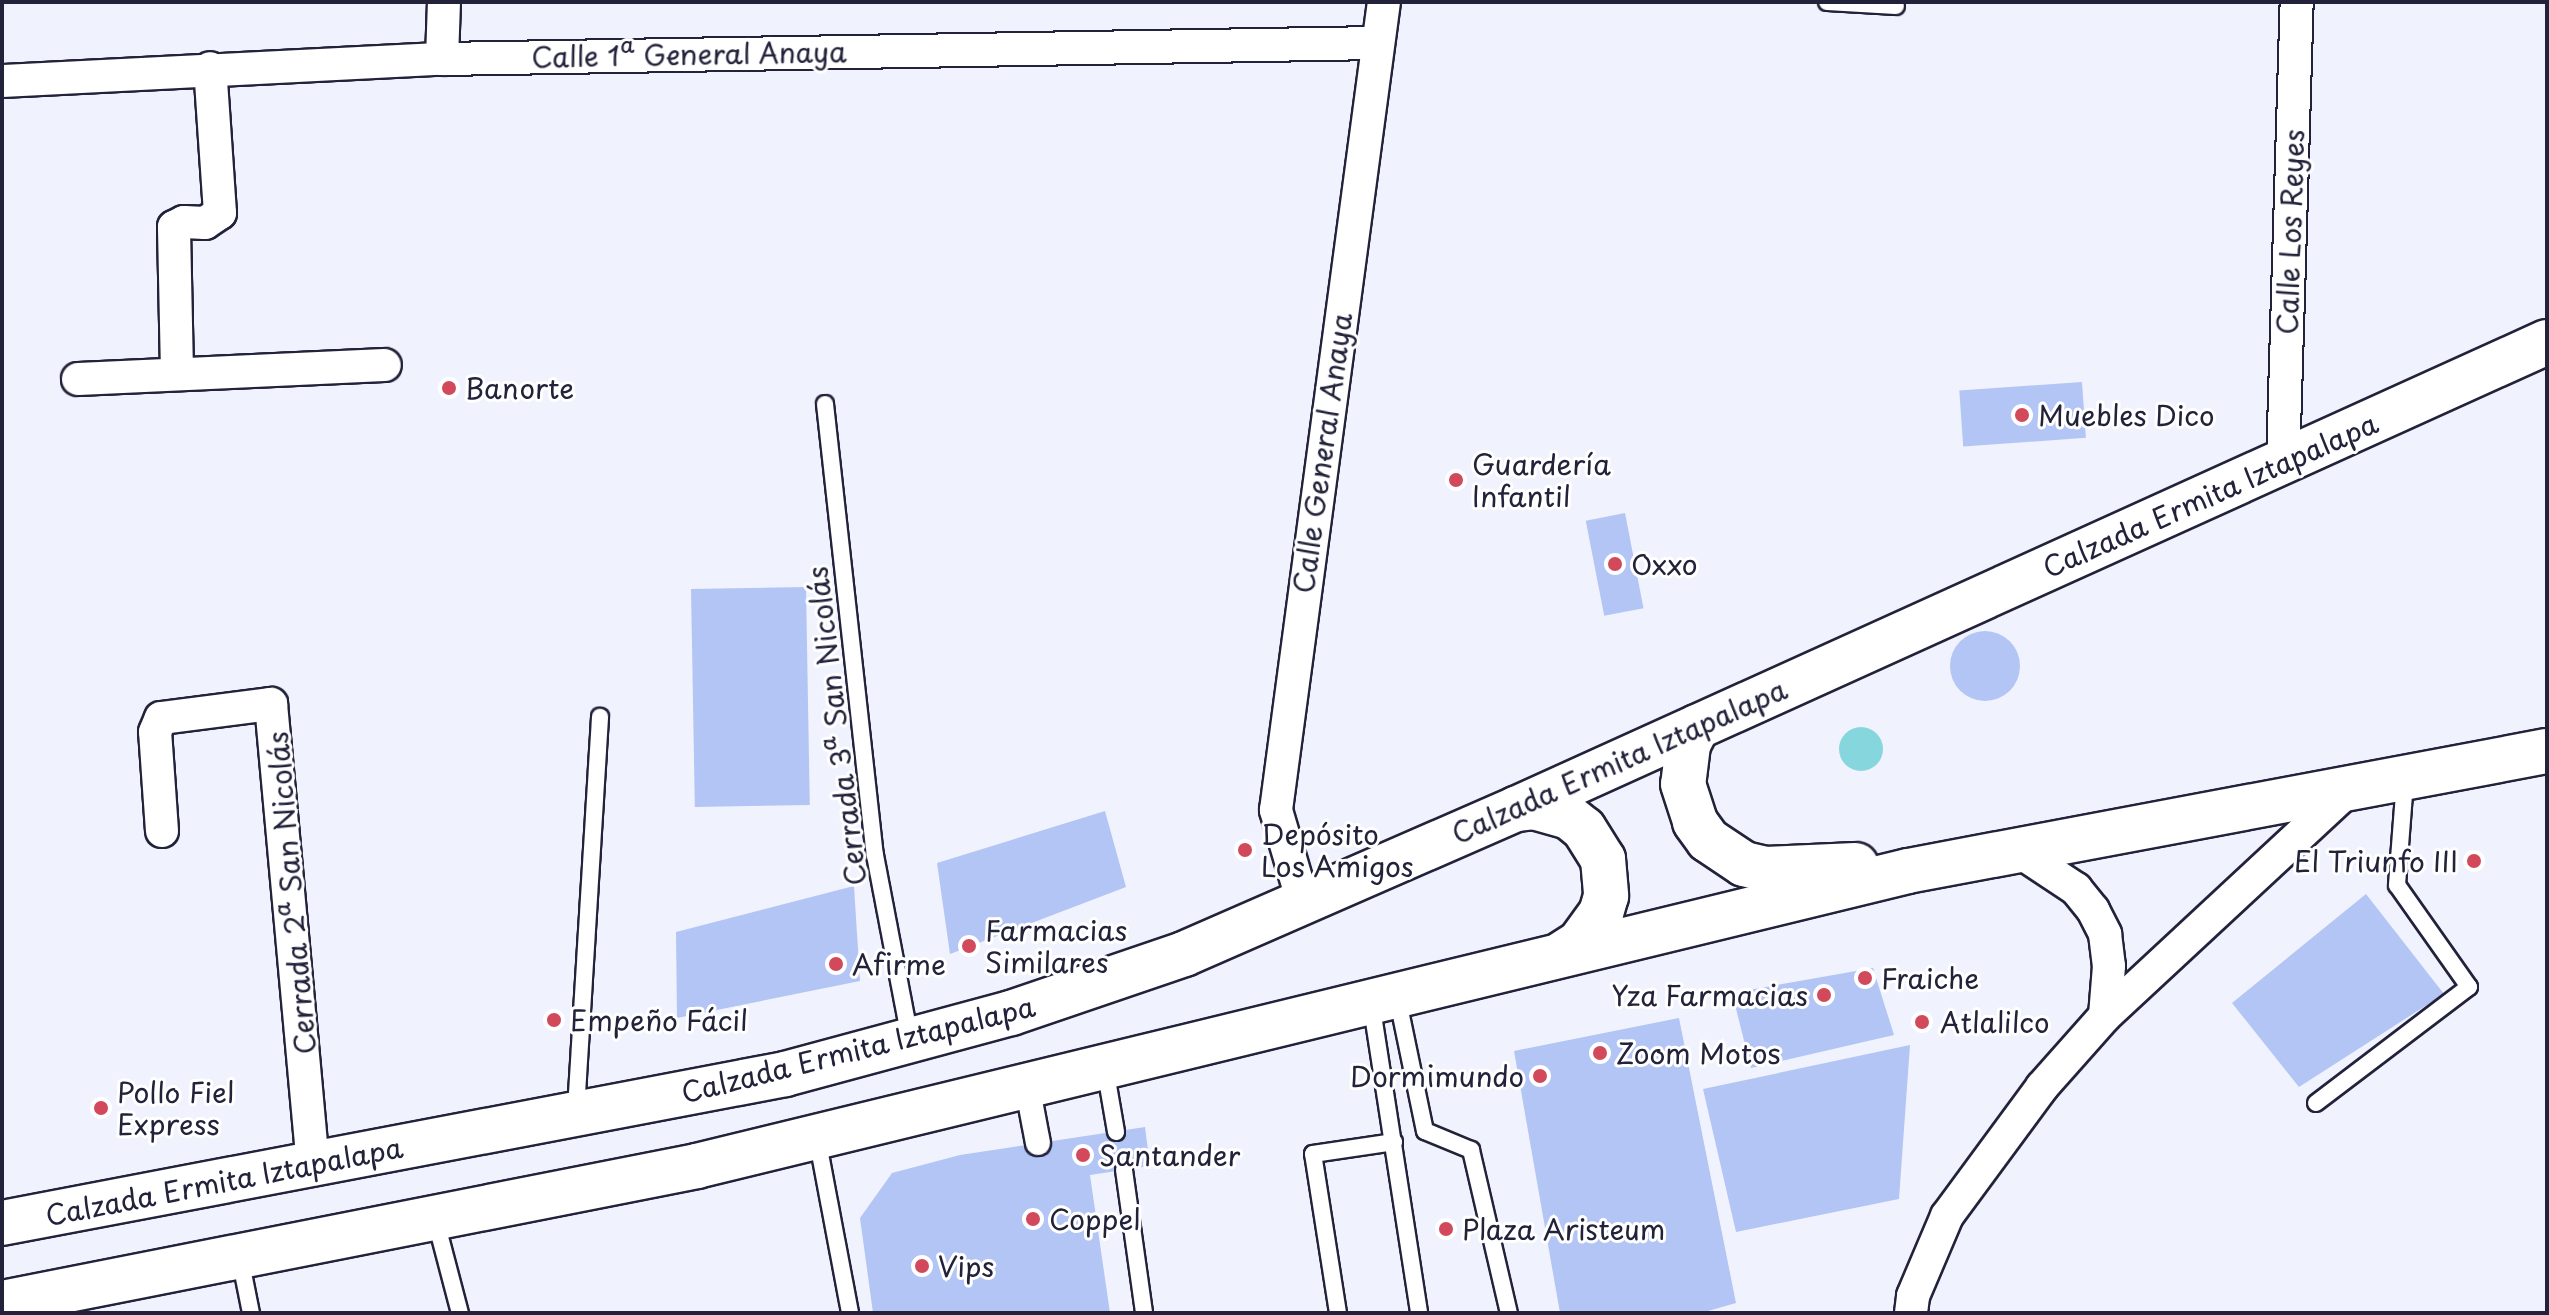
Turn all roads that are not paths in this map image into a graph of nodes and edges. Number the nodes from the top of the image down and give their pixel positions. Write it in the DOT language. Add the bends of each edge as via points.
graph roads {
  1 [pos="444,2"];
  2 [pos="1384,2"];
  3 [pos="1827,2"];
  4 [pos="2297,2"];
  5 [pos="1896,6"];
  6 [pos="1377,43"];
  7 [pos="442,59"];
  8 [pos="210,68"];
  9 [pos="2,81"];
  10 [pos="2547,342"];
  11 [pos="385,365"];
  12 [pos="177,372"];
  13 [pos="78,379"];
  14 [pos="825,404"];
  15 [pos="2283,463"];
  16 [pos="600,717"];
  17 [pos="1697,727"];
  18 [pos="2547,751"];
  19 [pos="2405,777"];
  20 [pos="2349,789"];
  21 [pos="1516,809"];
  22 [pos="162,831"];
  23 [pos="2017,850"];
  24 [pos="1908,871"];
  25 [pos="1303,902"];
  26 [pos="1563,953"];
  27 [pos="1384,998"];
  28 [pos="2105,1016"];
  29 [pos="910,1040"];
  30 [pos="1105,1066"];
  31 [pos="1027,1085"];
  32 [pos="2316,1103"];
  33 [pos="576,1115"];
  34 [pos="1116,1132"];
  35 [pos="817,1135"];
  36 [pos="1394,1142"];
  37 [pos="1038,1143"];
  38 [pos="313,1164"];
  39 [pos="1124,1170"];
  40 [pos="435,1218"];
  41 [pos="2,1223"];
  42 [pos="240,1256"];
  43 [pos="2,1303"];
  44 [pos="251,1313"];
  45 [pos="460,1313"];
  46 [pos="850,1313"];
  47 [pos="1144,1313"];
  48 [pos="1338,1313"];
  49 [pos="1419,1313"];
  50 [pos="1509,1313"];
  51 [pos="1911,1313"];
  1 -- 7 [label="street"];
  2 -- 6 [label="street, Calle General Anaya"];
  3 -- 5 [label="lane"];
  4 -- 15 [label="street, Calle Los Reyes"];
  6 -- 7 [label="street, Calle 1ª General Anaya"];
  6 -- 25 [label="street, Calle General Anaya" via="1276,810"];
  7 -- 8 [label="street, Calle 1ª General Anaya"];
  8 -- 9 [label="street, Calle 1ª General Anaya"];
  8 -- 12 [label="street" via="220,213 205,223 174,227"];
  10 -- 15 [label="main road, Calzada Ermita Iztapalapa"];
  11 -- 12 [label="street"];
  12 -- 13 [label="street"];
  14 -- 29 [label="lane, Cerrada 3ª San Nicolás" via="875,855"];
  15 -- 17 [label="main road, Calzada Ermita Iztapalapa"];
  16 -- 33 [label="lane"];
  17 -- 21 [label="main road, Calzada Ermita Iztapalapa"];
  17 -- 24 [label="main road" via="1683,765 1687,804 1708,840 1724,854 1765,869 1862,865"];
  18 -- 19 [label="main road"];
  19 -- 20 [label="main road"];
  19 -- 32 [label="lane" via="2397,885 2469,987"];
  20 -- 23 [label="main road"];
  20 -- 28 [label="street"];
  21 -- 25 [label="main road, Calzada Ermita Iztapalapa"];
  21 -- 26 [label="main road" via="1534,807 1569,817 1584,829 1603,859 1607,878 1601,913 1579,943"];
  22 -- 38 [label="street, Cerrada 2ª San Nicolás" via="155,732 161,718 271,704"];
  23 -- 24 [label="main road"];
  23 -- 28 [label="street" via="2076,889 2093,910 2105,934 2109,966"];
  24 -- 26 [label="main road"];
  25 -- 29 [label="main road, Calzada Ermita Iztapalapa" via="1184,954 1011,1013"];
  26 -- 27 [label="main road"];
  27 -- 30 [label="main road"];
  27 -- 36 [label="lane"];
  27 -- 50 [label="lane" via="1425,1131 1471,1150"];
  28 -- 51 [label="street" via="2042,1087 1947,1216 1913,1296"];
  29 -- 33 [label="main road, Calzada Ermita Iztapalapa" via="785,1074"];
  30 -- 31 [label="main road"];
  30 -- 34 [label="lane"];
  31 -- 35 [label="main road"];
  31 -- 37 [label="street"];
  33 -- 38 [label="main road, Calzada Ermita Iztapalapa"];
  35 -- 40 [label="main road" via="697,1166"];
  35 -- 46 [label="lane"];
  36 -- 48 [label="lane" via="1313,1154"];
  36 -- 49 [label="lane"];
  38 -- 41 [label="main road, Calzada Ermita Iztapalapa"];
  39 -- 47 [label="lane"];
  40 -- 42 [label="main road"];
  40 -- 45 [label="lane"];
  42 -- 43 [label="main road"];
  42 -- 44 [label="lane"];
}
